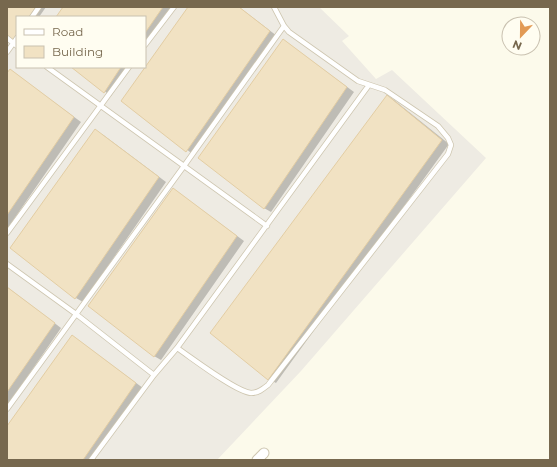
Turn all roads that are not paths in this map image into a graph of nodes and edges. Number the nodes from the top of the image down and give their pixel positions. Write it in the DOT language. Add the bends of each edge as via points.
graph roads {
  1 [pos="39,7"];
  2 [pos="174,7"];
  3 [pos="274,7"];
  4 [pos="33,16"];
  5 [pos="284,26"];
  6 [pos="7,38"];
  7 [pos="15,44"];
  8 [pos="146,44"];
  9 [pos="7,52"];
  10 [pos="48,68"];
  11 [pos="128,68"];
  12 [pos="369,85"];
  13 [pos="100,105"];
  14 [pos="184,166"];
  15 [pos="268,226"];
  16 [pos="7,233"];
  17 [pos="7,264"];
  18 [pos="76,314"];
  19 [pos="177,348"];
  20 [pos="154,375"];
  21 [pos="7,409"];
  22 [pos="91,460"];
  1 -- 4 [label="lane"];
  2 -- 8 [label="lane"];
  3 -- 5 [label="lane"];
  5 -- 12 [label="lane" via="358,81"];
  5 -- 14 [label="lane"];
  6 -- 7 [label="lane"];
  7 -- 9 [label="lane"];
  10 -- 13 [label="lane"];
  11 -- 13 [label="lane"];
  12 -- 15 [label="lane"];
  12 -- 19 [label="lane" via="385,90 438,126 448,138 448,154 268,385 260,391 252,393 238,389"];
  13 -- 14 [label="lane"];
  13 -- 16 [label="lane"];
  14 -- 15 [label="lane"];
  14 -- 18 [label="lane"];
  15 -- 19 [label="lane"];
  17 -- 18 [label="lane"];
  18 -- 20 [label="lane"];
  18 -- 21 [label="lane"];
  19 -- 20 [label="lane"];
  20 -- 22 [label="lane"];
}
